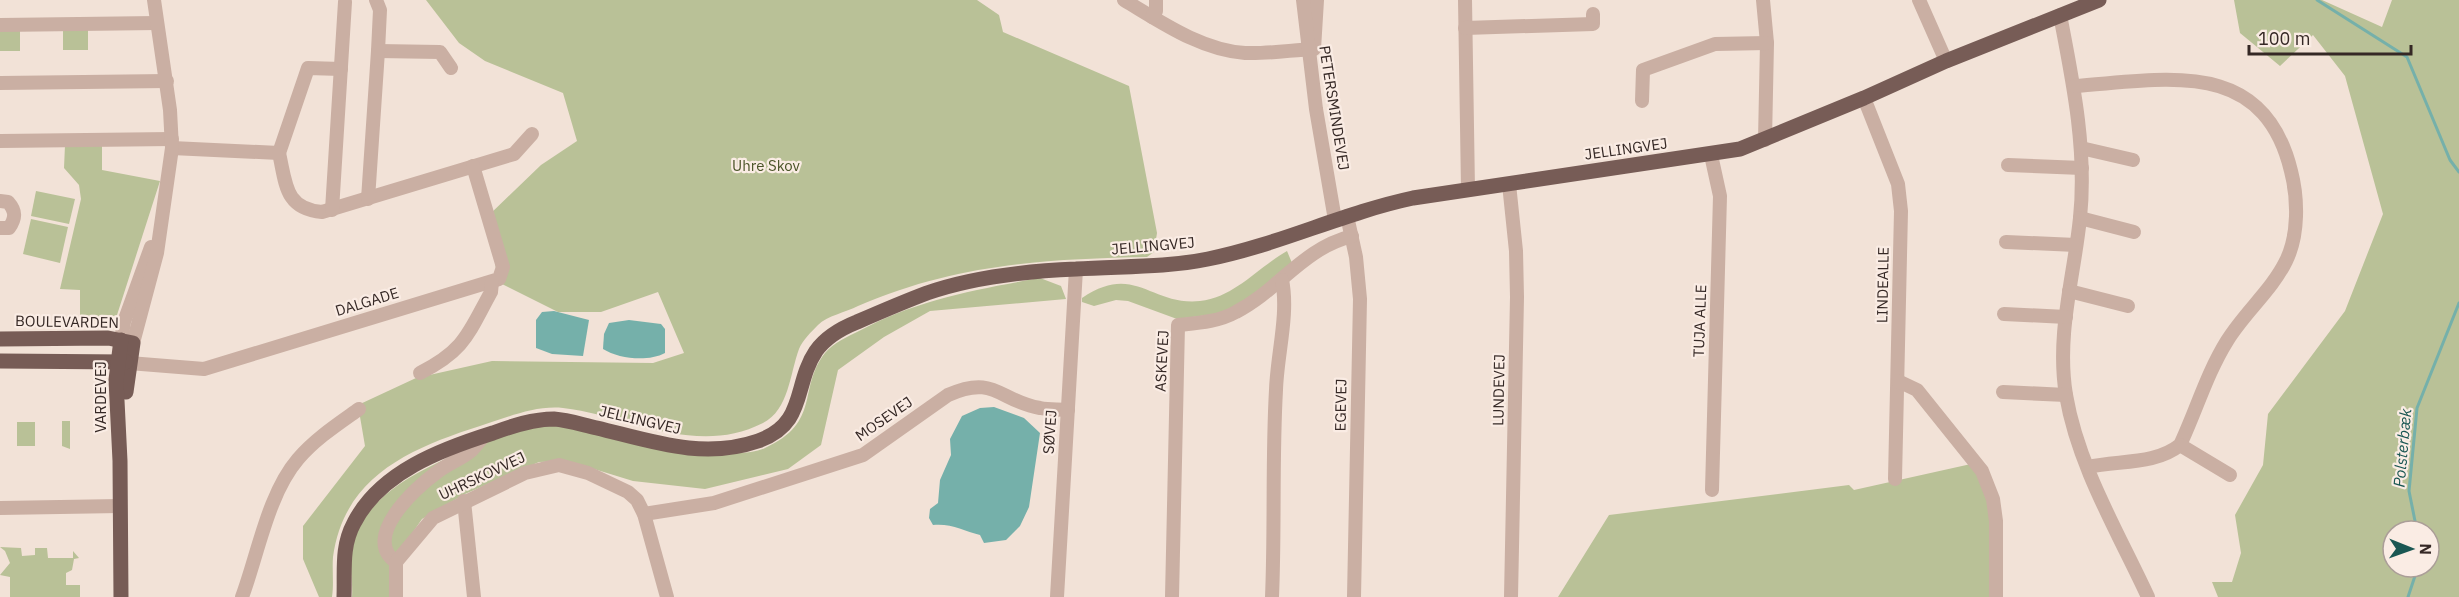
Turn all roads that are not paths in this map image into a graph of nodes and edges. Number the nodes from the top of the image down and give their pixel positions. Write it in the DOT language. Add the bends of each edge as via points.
graph roads {
  1 [pos="153,0"];
  2 [pos="376,0"];
  3 [pos="1124,0"];
  4 [pos="1156,0"];
  5 [pos="1303,0"];
  6 [pos="1317,0"];
  7 [pos="1465,0"];
  8 [pos="1763,0"];
  9 [pos="1919,0"];
  10 [pos="2098,0"];
  11 [pos="345,2"];
  12 [pos="1593,14"];
  13 [pos="2060,15"];
  14 [pos="1152,17"];
  15 [pos="157,23"];
  16 [pos="0,26"];
  17 [pos="1465,28"];
  18 [pos="1767,43"];
  19 [pos="1308,49"];
  20 [pos="378,51"];
  21 [pos="1946,61"];
  22 [pos="450,68"];
  23 [pos="341,69"];
  24 [pos="167,81"];
  25 [pos="0,83"];
  26 [pos="2074,86"];
  27 [pos="1864,98"];
  28 [pos="1642,101"];
  29 [pos="532,134"];
  30 [pos="1765,140"];
  31 [pos="0,141"];
  32 [pos="172,144"];
  33 [pos="2081,148"];
  34 [pos="279,153"];
  35 [pos="1711,155"];
  36 [pos="2133,160"];
  37 [pos="2008,165"];
  38 [pos="474,166"];
  39 [pos="2082,168"];
  40 [pos="1509,184"];
  41 [pos="1468,189"];
  42 [pos="368,199"];
  43 [pos="0,201"];
  44 [pos="332,210"];
  45 [pos="1341,218"];
  46 [pos="2080,218"];
  47 [pos="0,228"];
  48 [pos="2134,232"];
  49 [pos="1352,236"];
  50 [pos="2006,242"];
  51 [pos="2076,245"];
  52 [pos="1076,269"];
  53 [pos="1282,280"];
  54 [pos="492,282"];
  55 [pos="2069,291"];
  56 [pos="2128,306"];
  57 [pos="2004,314"];
  58 [pos="2066,317"];
  59 [pos="0,339"];
  60 [pos="127,341"];
  61 [pos="0,361"];
  62 [pos="123,361"];
  63 [pos="420,373"];
  64 [pos="1898,381"];
  65 [pos="2003,392"];
  66 [pos="2066,394"];
  67 [pos="359,409"];
  68 [pos="1068,410"];
  69 [pos="484,435"];
  70 [pos="2180,445"];
  71 [pos="2088,467"];
  72 [pos="2230,475"];
  73 [pos="1895,479"];
  74 [pos="1712,490"];
  75 [pos="464,501"];
  76 [pos="120,506"];
  77 [pos="0,508"];
  78 [pos="644,514"];
  79 [pos="396,562"];
  80 [pos="121,597"];
  81 [pos="242,597"];
  82 [pos="344,597"];
  83 [pos="396,597"];
  84 [pos="474,597"];
  85 [pos="667,597"];
  86 [pos="1057,597"];
  87 [pos="1172,597"];
  88 [pos="1272,597"];
  89 [pos="1354,597"];
  90 [pos="1511,597"];
  91 [pos="1996,597"];
  92 [pos="2148,597"];
  1 -- 15 [label="street, VARDEVEJ"];
  2 -- 20 [label="street" via="380,10"];
  3 -- 14 [label="street"];
  4 -- 14 [label="street"];
  5 -- 19 [label="street, PETERSMINDEVEJ"];
  6 -- 19 [label="street" via="1314,49"];
  7 -- 17 [label="street"];
  8 -- 18 [label="street"];
  9 -- 21 [label="street"];
  10 -- 13 [label="main road, JELLINGVEJ"];
  11 -- 23 [label="street"];
  12 -- 17 [label="street" via="1593,24"];
  13 -- 21 [label="main road, JELLINGVEJ"];
  13 -- 26 [label="street"];
  14 -- 19 [label="street" via="1219,49 1246,53"];
  15 -- 16 [label="street"];
  15 -- 24 [label="street, VARDEVEJ"];
  17 -- 41 [label="street"];
  18 -- 28 [label="street" via="1715,44 1643,70"];
  18 -- 30 [label="street"];
  19 -- 45 [label="street, PETERSMINDEVEJ"];
  20 -- 22 [label="street" via="441,52"];
  20 -- 42 [label="street"];
  21 -- 27 [label="main road, JELLINGVEJ"];
  23 -- 34 [label="street" via="308,68"];
  23 -- 44 [label="street"];
  24 -- 25 [label="street"];
  24 -- 32 [label="street, VARDEVEJ"];
  26 -- 33 [label="street"];
  26 -- 70 [label="street" via="2210,82 2256,105 2274,126 2287,152 2296,209 2294,237 2286,261 2227,341"];
  27 -- 30 [label="main road, JELLINGVEJ"];
  27 -- 64 [label="street, LINDEALLE" via="1899,193"];
  29 -- 38 [label="street" via="514,154"];
  30 -- 35 [label="main road, JELLINGVEJ"];
  31 -- 32 [label="street"];
  32 -- 34 [label="street"];
  32 -- 60 [label="street, VARDEVEJ" via="159,232 126,317"];
  33 -- 36 [label="street"];
  33 -- 39 [label="street"];
  34 -- 44 [label="street" via="294,202 309,211"];
  35 -- 40 [label="main road, JELLINGVEJ"];
  35 -- 74 [label="street, TUJA ALLE" via="1720,196"];
  37 -- 39 [label="street"];
  38 -- 42 [label="street"];
  38 -- 54 [label="street" via="503,267 499,279"];
  39 -- 46 [label="street"];
  40 -- 41 [label="main road, JELLINGVEJ"];
  40 -- 90 [label="street, LUNDEVEJ" via="1517,297"];
  41 -- 45 [label="main road, JELLINGVEJ" via="1384,204"];
  42 -- 44 [label="street"];
  43 -- 47 [label="street" via="8,202 14,209 14,221 9,228"];
  45 -- 49 [label="street, EGEVEJ"];
  45 -- 52 [label="main road, JELLINGVEJ" via="1283,240 1206,260 1153,267"];
  46 -- 48 [label="street"];
  46 -- 51 [label="street"];
  49 -- 53 [label="street, ASKEVEJ" via="1317,249"];
  49 -- 89 [label="street, EGEVEJ" via="1360,299"];
  50 -- 51 [label="street"];
  51 -- 55 [label="street"];
  52 -- 68 [label="street, SØVEJ"];
  52 -- 69 [label="main road, JELLINGVEJ" via="969,283 929,293 837,331 814,353 798,404 786,425 758,441 720,449 678,448 556,419"];
  53 -- 87 [label="street, ASKEVEJ" via="1237,312 1216,321 1178,325"];
  53 -- 88 [label="street"];
  54 -- 62 [label="street, DALGADE" via="204,369"];
  54 -- 63 [label="street" via="491,292 457,350"];
  55 -- 56 [label="street"];
  55 -- 58 [label="street"];
  57 -- 58 [label="street"];
  58 -- 66 [label="street"];
  59 -- 60 [label="main road, BOULEVARDEN"];
  60 -- 62 [label="main road, VARDEVEJ"];
  61 -- 62 [label="main road"];
  62 -- 76 [label="main road, VARDEVEJ"];
  64 -- 73 [label="street, LINDEALLE"];
  64 -- 91 [label="street" via="1917,390 1982,471 1994,499"];
  65 -- 66 [label="street"];
  66 -- 71 [label="street" via="2073,429"];
  67 -- 81 [label="street" via="319,438 285,477"];
  68 -- 78 [label="street, MOSEVEJ" via="1039,408 988,387 961,389 863,455 714,503"];
  68 -- 86 [label="street, SØVEJ"];
  69 -- 79 [label="street, UHRSKOVVEJ" via="471,451 435,473 393,516 384,543"];
  69 -- 82 [label="main road, JELLINGVEJ" via="429,457 402,473 360,511 347,538"];
  70 -- 71 [label="street" via="2157,458"];
  70 -- 72 [label="street"];
  71 -- 92 [label="street"];
  75 -- 78 [label="street, UHRSKOVVEJ" via="525,473 559,465 588,473 628,492"];
  75 -- 79 [label="street, UHRSKOVVEJ" via="433,518"];
  75 -- 84 [label="street"];
  76 -- 77 [label="street"];
  76 -- 80 [label="main road, VARDEVEJ"];
  78 -- 85 [label="street, UHRSKOVVEJ"];
  79 -- 83 [label="street, UHRSKOVVEJ"];
}
